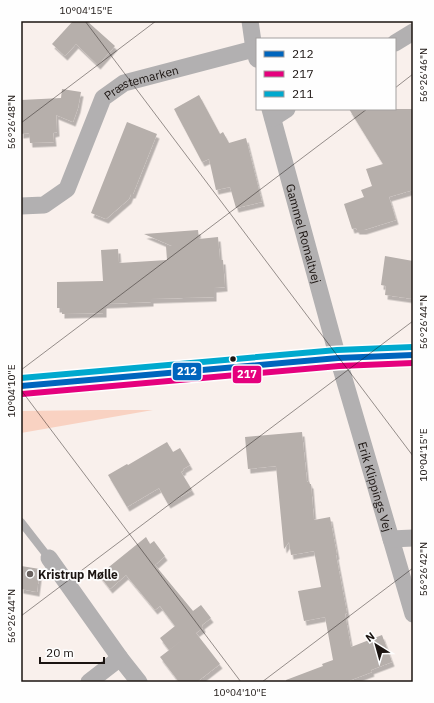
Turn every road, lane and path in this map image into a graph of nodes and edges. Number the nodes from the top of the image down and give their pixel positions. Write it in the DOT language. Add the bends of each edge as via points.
graph roads {
  1 [pos="250,21"];
  2 [pos="413,32"];
  3 [pos="396,42"];
  4 [pos="256,54"];
  5 [pos="283,110"];
  6 [pos="271,113"];
  7 [pos="21,206"];
  8 [pos="413,355"];
  9 [pos="338,358"];
  10 [pos="21,386"];
  11 [pos="21,522"];
  12 [pos="413,538"];
  13 [pos="391,539"];
  14 [pos="49,558"];
  15 [pos="413,614"];
  16 [pos="120,658"];
  17 [pos="89,682"];
  18 [pos="139,682"];
  1 -- 4 [label="street"];
  2 -- 3 [label="street"];
  4 -- 7 [label="street, Præstemarken" via="124,83 103,98 67,189 44,204"];
  5 -- 6 [label="street"];
  6 -- 9 [label="street, Gammel Romaltvej"];
  8 -- 9 [label="street"];
  9 -- 10 [label="street"];
  9 -- 13 [label="street, Erik Klippings Vej"];
  11 -- 14 [label="lane"];
  12 -- 13 [label="street"];
  13 -- 15 [label="street, Erik Klippings Vej"];
  14 -- 16 [label="street"];
  16 -- 17 [label="street"];
  16 -- 18 [label="street"];
}
